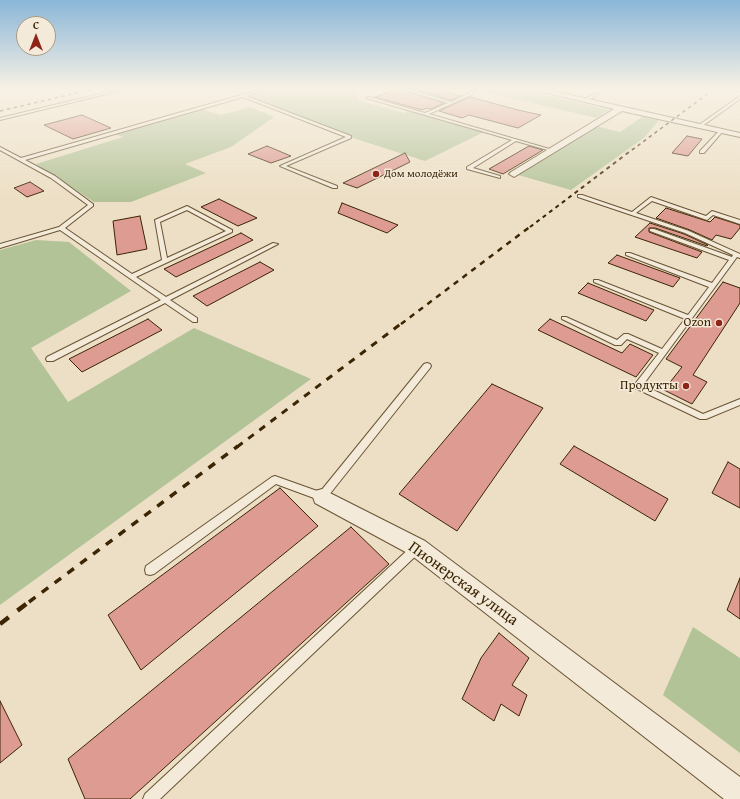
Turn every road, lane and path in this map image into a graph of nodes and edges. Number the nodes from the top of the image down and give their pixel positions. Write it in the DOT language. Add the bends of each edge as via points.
graph roads {
  1 [pos="136,126"];
  2 [pos="322,126"];
  3 [pos="469,126"];
  4 [pos="591,126"];
  5 [pos="701,126"];
  6 [pos="720,131"];
  7 [pos="740,135"];
  8 [pos="516,140"];
  9 [pos="0,148"];
  10 [pos="551,150"];
  11 [pos="702,152"];
  12 [pos="22,158"];
  13 [pos="514,174"];
  14 [pos="498,177"];
  15 [pos="335,187"];
  16 [pos="580,196"];
  17 [pos="632,214"];
  18 [pos="740,222"];
  19 [pos="61,228"];
  20 [pos="652,230"];
  21 [pos="275,244"];
  22 [pos="0,246"];
  23 [pos="628,254"];
  24 [pos="737,256"];
  25 [pos="165,261"];
  26 [pos="132,276"];
  27 [pos="596,281"];
  28 [pos="713,286"];
  29 [pos="166,300"];
  30 [pos="564,318"];
  31 [pos="689,318"];
  32 [pos="195,320"];
  33 [pos="663,352"];
  34 [pos="50,359"];
  35 [pos="427,366"];
  36 [pos="740,402"];
  37 [pos="322,497"];
  38 [pos="418,548"];
  39 [pos="150,570"];
  40 [pos="740,794"];
  41 [pos="150,799"];
  1 -- 12 [label="lane"];
  2 -- 15 [label="lane" via="350,137 282,166"];
  3 -- 8 [label="lane"];
  4 -- 10 [label="street"];
  5 -- 6 [label="street"];
  6 -- 7 [label="street"];
  6 -- 11 [label="lane"];
  8 -- 10 [label="lane"];
  8 -- 14 [label="lane" via="469,168"];
  9 -- 12 [label="lane"];
  10 -- 13 [label="street"];
  12 -- 19 [label="lane" via="91,205"];
  16 -- 17 [label="lane"];
  17 -- 18 [label="lane" via="651,199 706,218 712,213"];
  17 -- 24 [label="lane" via="687,232"];
  19 -- 22 [label="lane"];
  19 -- 26 [label="lane"];
  20 -- 24 [label="lane"];
  21 -- 29 [label="lane"];
  23 -- 28 [label="lane"];
  24 -- 28 [label="lane"];
  25 -- 25 [label="lane" via="157,221 187,208 230,231"];
  25 -- 26 [label="lane"];
  26 -- 29 [label="lane"];
  27 -- 31 [label="lane"];
  28 -- 31 [label="lane"];
  29 -- 32 [label="lane"];
  29 -- 34 [label="lane"];
  30 -- 33 [label="lane" via="618,343 626,336"];
  31 -- 33 [label="lane"];
  33 -- 36 [label="lane" via="638,386 703,417"];
  35 -- 37 [label="lane"];
  37 -- 38 [label="street, Пионерская улица"];
  37 -- 39 [label="lane, Пионерская улица" via="275,480"];
  38 -- 40 [label="street, Пионерская улица"];
  38 -- 41 [label="lane"];
}
